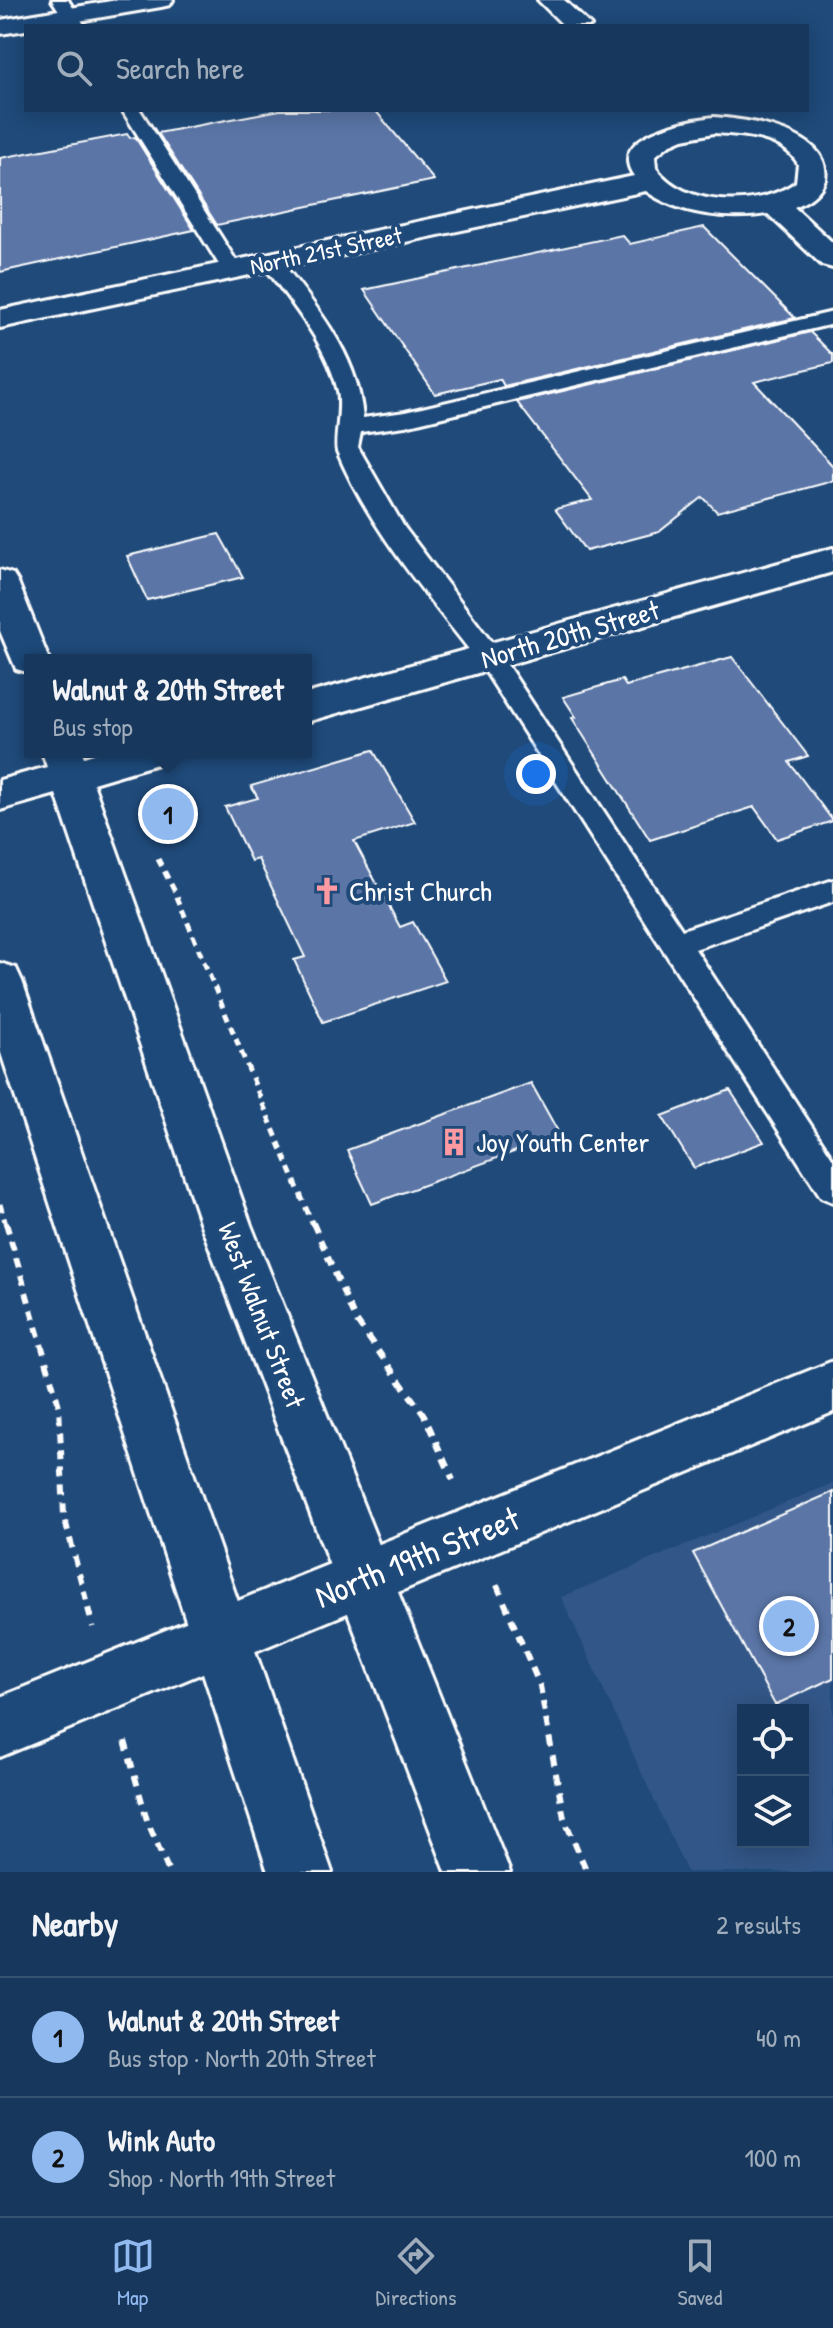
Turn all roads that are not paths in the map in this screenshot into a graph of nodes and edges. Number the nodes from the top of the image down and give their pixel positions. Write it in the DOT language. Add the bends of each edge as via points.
graph roads {
  1 [pos="161,0"];
  2 [pos="550,0"];
  3 [pos="69,14"];
  4 [pos="577,24"];
  5 [pos="0,27"];
  6 [pos="132,112"];
  7 [pos="681,118"];
  8 [pos="651,181"];
  9 [pos="774,204"];
  10 [pos="833,259"];
  11 [pos="271,261"];
  12 [pos="232,270"];
  13 [pos="833,318"];
  14 [pos="0,319"];
  15 [pos="354,426"];
  16 [pos="833,560"];
  17 [pos="0,582"];
  18 [pos="28,654"];
  19 [pos="489,657"];
  20 [pos="312,706"];
  21 [pos="104,758"];
  22 [pos="66,763"];
  23 [pos="0,795"];
  24 [pos="833,891"];
  25 [pos="677,943"];
  26 [pos="0,981"];
  27 [pos="833,1187"];
  28 [pos="833,1386"];
  29 [pos="365,1578"];
  30 [pos="220,1637"];
  31 [pos="0,1727"];
  32 [pos="300,1872"];
  33 [pos="478,1872"];
  1 -- 3 [label="street"];
  2 -- 4 [label="street"];
  3 -- 5 [label="street"];
  6 -- 12 [label="lane"];
  7 -- 8 [label="street" via="643,155"];
  7 -- 9 [label="street" via="764,131 801,149 814,174 808,186"];
  8 -- 9 [label="street" via="668,193 720,207"];
  8 -- 11 [label="street, North 21st Street"];
  9 -- 10 [label="street"];
  11 -- 12 [label="street, North 21st Street"];
  11 -- 15 [label="lane" via="341,362 353,396"];
  12 -- 14 [label="street, North 21st Street"];
  13 -- 15 [label="lane" via="405,419"];
  15 -- 19 [label="lane" via="347,447 361,477"];
  16 -- 19 [label="street, North 20th Street"];
  17 -- 18 [label="street"];
  19 -- 20 [label="street, North 20th Street"];
  19 -- 25 [label="lane"];
  21 -- 22 [label="street"];
  22 -- 23 [label="street"];
  22 -- 29 [label="street, West Walnut Street" via="226,1225"];
  24 -- 25 [label="lane"];
  25 -- 27 [label="lane"];
  26 -- 30 [label="street"];
  28 -- 29 [label="street, North 19th Street"];
  29 -- 30 [label="street, North 19th Street"];
  29 -- 33 [label="street, West Walnut Street"];
  30 -- 31 [label="street, North 19th Street"];
  30 -- 32 [label="street"];
}
